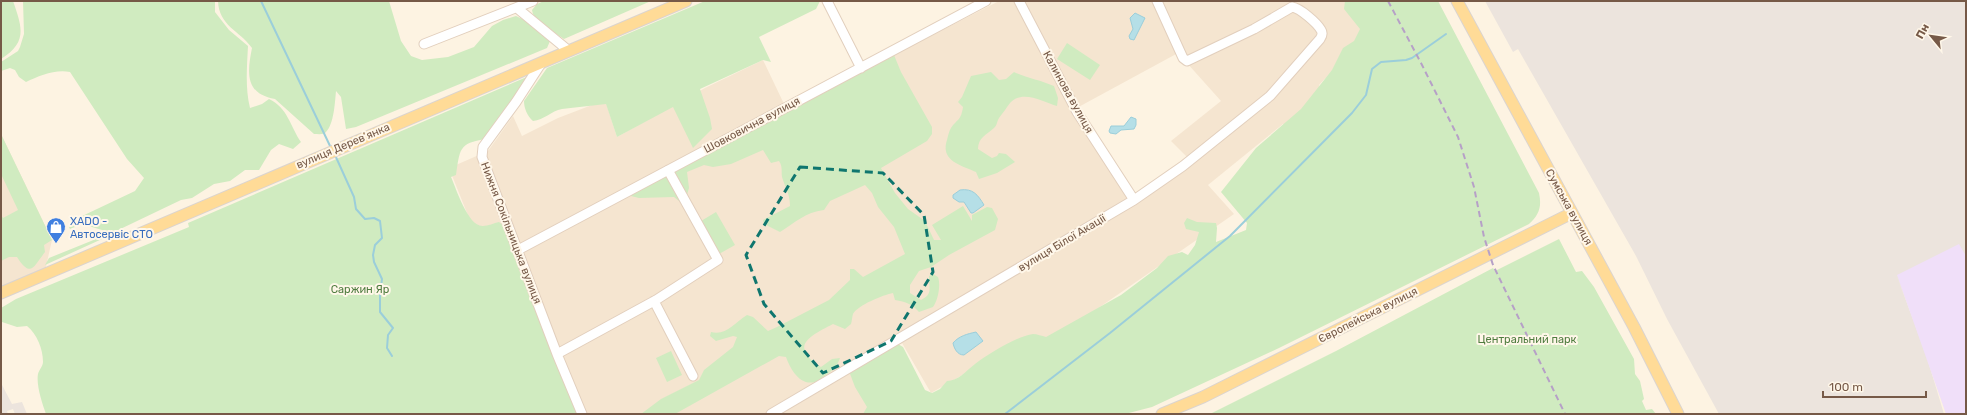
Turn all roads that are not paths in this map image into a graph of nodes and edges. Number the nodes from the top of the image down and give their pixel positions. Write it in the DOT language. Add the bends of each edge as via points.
graph roads {
  1 [pos="533,1"];
  2 [pos="686,1"];
  3 [pos="826,1"];
  4 [pos="964,1"];
  5 [pos="986,1"];
  6 [pos="1019,1"];
  7 [pos="1157,1"];
  8 [pos="1457,1"];
  9 [pos="517,8"];
  10 [pos="968,10"];
  11 [pos="424,44"];
  12 [pos="569,51"];
  13 [pos="542,62"];
  14 [pos="861,68"];
  15 [pos="668,170"];
  16 [pos="1134,200"];
  17 [pos="1572,213"];
  18 [pos="518,250"];
  19 [pos="1,293"];
  20 [pos="654,301"];
  21 [pos="557,354"];
  22 [pos="693,376"];
  23 [pos="582,414"];
  24 [pos="771,414"];
  25 [pos="1162,414"];
  26 [pos="1678,414"];
  1 -- 9 [label="street"];
  2 -- 12 [label="main road, вулиця Дерев’янка"];
  3 -- 14 [label="street"];
  4 -- 10 [label="street"];
  5 -- 10 [label="street, Шовковична вулиця"];
  6 -- 16 [label="street, Калинова вулиця" via="1076,112"];
  7 -- 16 [label="street, вулиця Білої Акації" via="1183,58 1187,61 1254,30 1292,8 1300,10 1321,30 1322,35 1270,96 1184,166"];
  8 -- 17 [label="main road, Сумська вулиця"];
  9 -- 11 [label="street"];
  9 -- 12 [label="street"];
  10 -- 14 [label="street, Шовковична вулиця"];
  12 -- 13 [label="main road, вулиця Дерев’янка"];
  13 -- 18 [label="street, Нижня Сокільницька вулиця" via="483,147 482,157"];
  13 -- 19 [label="main road, вулиця Дерев’янка"];
  14 -- 15 [label="street, Шовковична вулиця"];
  15 -- 18 [label="street, Шовковична вулиця"];
  15 -- 20 [label="street" via="718,260"];
  16 -- 24 [label="street, вулиця Білої Акації"];
  17 -- 25 [label="main road, Європейська вулиця" via="1203,397"];
  17 -- 26 [label="main road, Сумська вулиця"];
  18 -- 21 [label="street, Нижня Сокільницька вулиця"];
  20 -- 21 [label="street"];
  20 -- 22 [label="street"];
  21 -- 23 [label="street, Нижня Сокільницька вулиця"];
}
